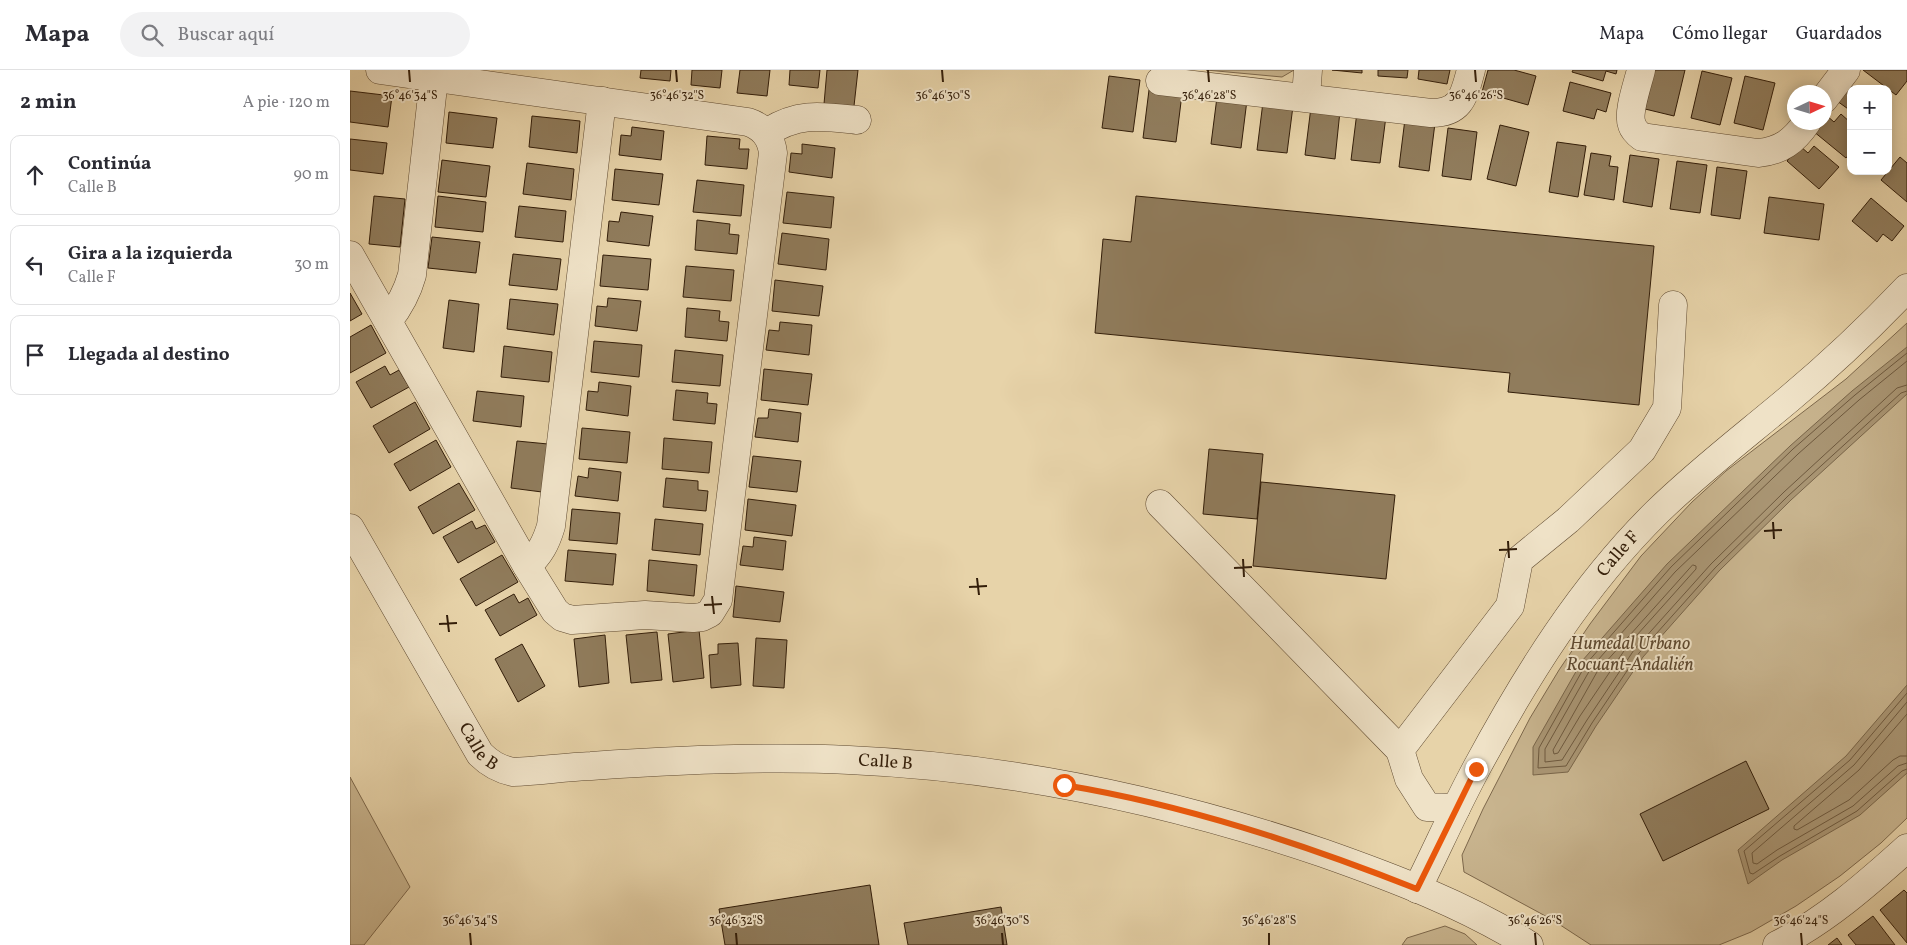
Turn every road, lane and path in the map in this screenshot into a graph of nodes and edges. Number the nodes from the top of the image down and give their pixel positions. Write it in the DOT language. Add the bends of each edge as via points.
graph roads {
  1 [pos="380,70"];
  2 [pos="1308,70"];
  3 [pos="1471,70"];
  4 [pos="1641,70"];
  5 [pos="1846,70"];
  6 [pos="434,78"];
  7 [pos="1160,80"];
  8 [pos="1832,88"];
  9 [pos="1306,97"];
  10 [pos="602,101"];
  11 [pos="857,120"];
  12 [pos="1800,130"];
  13 [pos="766,133"];
  14 [pos="350,255"];
  15 [pos="1907,288"];
  16 [pos="1673,305"];
  17 [pos="388,321"];
  18 [pos="1160,504"];
  19 [pos="350,528"];
  20 [pos="526,566"];
  21 [pos="1400,750"];
  22 [pos="1456,808"];
  23 [pos="1907,848"];
  24 [pos="1417,889"];
  25 [pos="1780,944"];
  26 [pos="1529,945"];
  1 -- 6 [label="street"];
  2 -- 9 [label="street"];
  3 -- 9 [label="street" via="1461,101 1443,113"];
  4 -- 12 [label="street" via="1631,124 1642,138 1758,153 1789,144"];
  5 -- 8 [label="street"];
  6 -- 10 [label="street"];
  6 -- 17 [label="street" via="412,275 399,308"];
  7 -- 9 [label="street"];
  10 -- 13 [label="street" via="748,122"];
  10 -- 20 [label="street" via="551,526 540,552"];
  11 -- 13 [label="street" via="804,117 784,122"];
  13 -- 20 [label="street" via="773,153 720,590 715,607 710,613 693,618 645,615 572,620 555,612"];
  14 -- 17 [label="street"];
  15 -- 22 [label="street, Calle F" via="1834,360 1686,485 1623,548 1555,635"];
  16 -- 21 [label="street" via="1668,408 1642,450 1568,520 1519,560 1510,606"];
  17 -- 20 [label="street"];
  18 -- 21 [label="street"];
  19 -- 24 [label="street, Calle B" via="480,754 500,769 526,772 678,760 769,758 849,760 1006,775 1082,788 1218,820 1352,863"];
  21 -- 22 [label="street" via="1409,779 1427,806"];
  22 -- 24 [label="street, Calle F"];
  23 -- 25 [label="street" via="1851,896"];
  24 -- 26 [label="street, Calle B" via="1492,923"];
}
